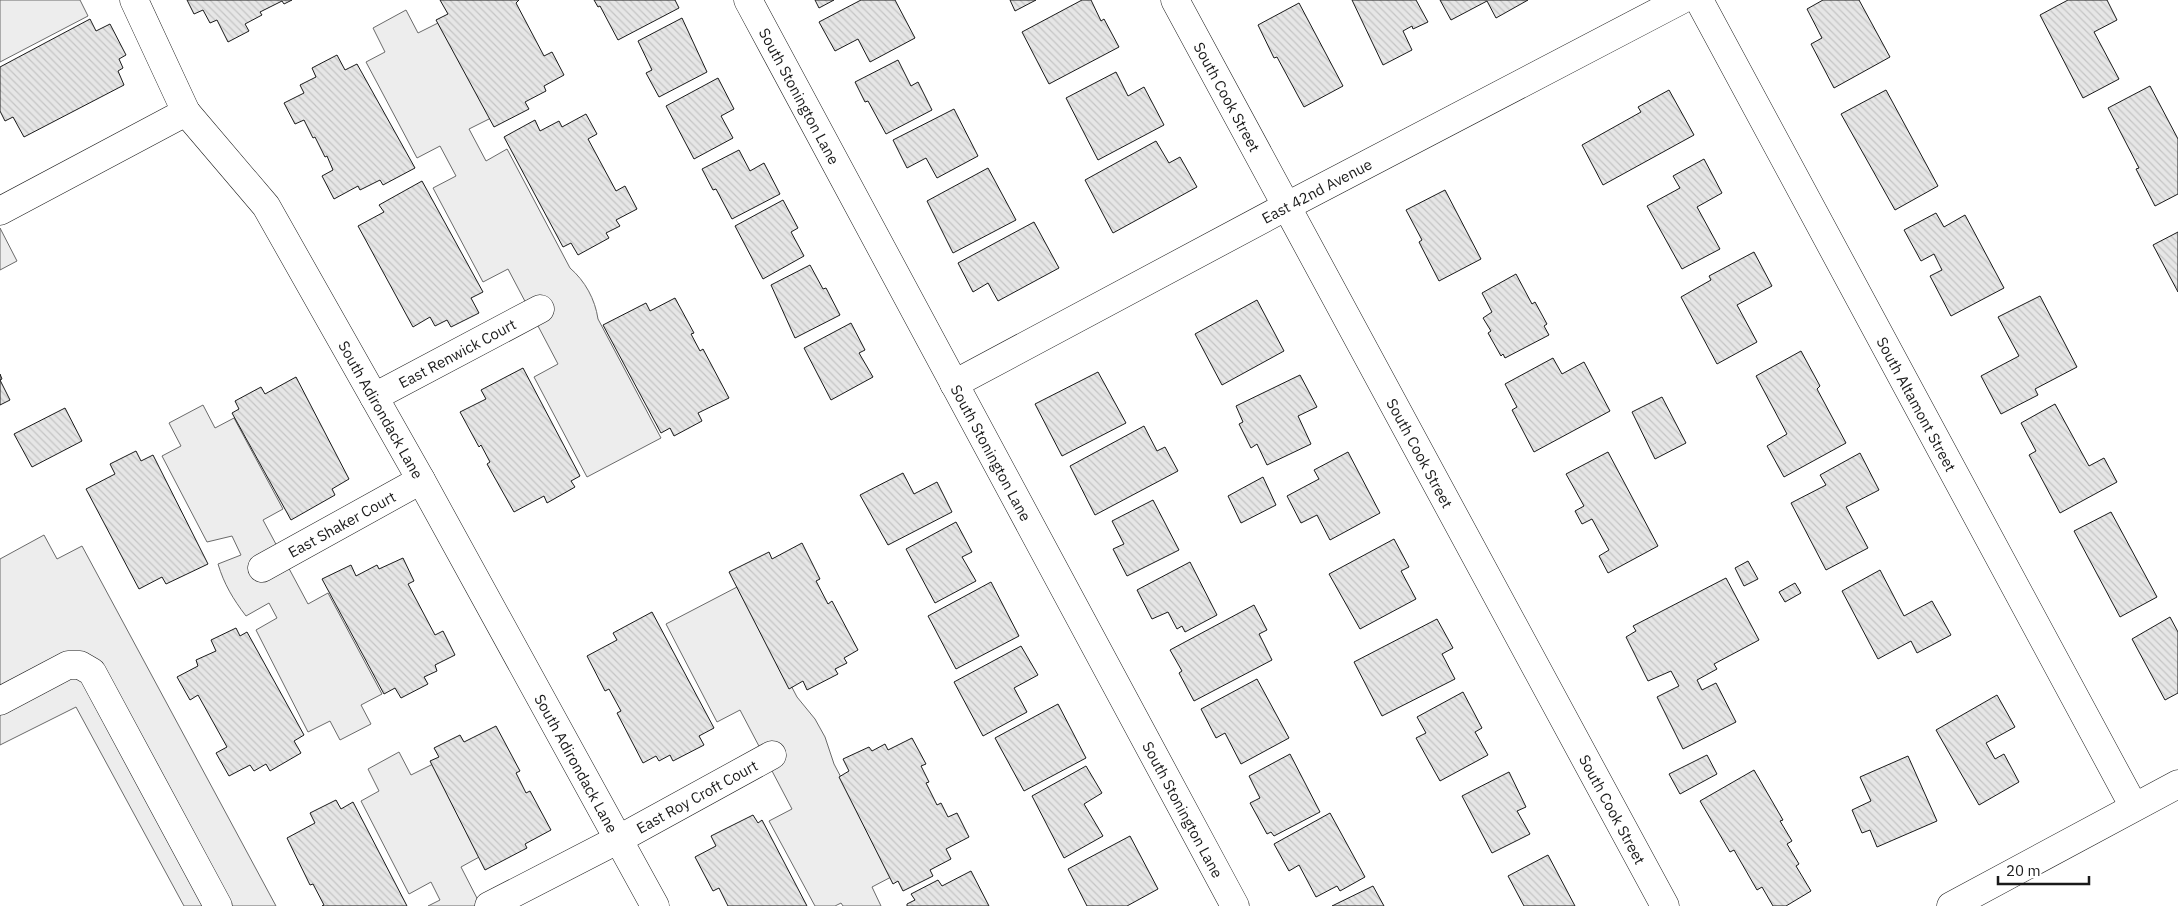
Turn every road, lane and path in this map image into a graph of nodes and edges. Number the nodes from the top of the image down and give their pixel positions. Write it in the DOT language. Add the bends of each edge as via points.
graph roads {
  1 [pos="134,0"];
  2 [pos="748,0"];
  3 [pos="1175,0"];
  4 [pos="1681,0"];
  5 [pos="1699,0"];
  6 [pos="186,112"];
  7 [pos="1287,206"];
  8 [pos="0,211"];
  9 [pos="540,309"];
  10 [pos="954,384"];
  11 [pos="374,397"];
  12 [pos="422,480"];
  13 [pos="262,568"];
  14 [pos="0,701"];
  15 [pos="772,755"];
  16 [pos="2178,784"];
  17 [pos="2134,807"];
  18 [pos="619,839"];
  19 [pos="218,906"];
  20 [pos="489,906"];
  21 [pos="655,906"];
  22 [pos="1235,906"];
  23 [pos="1665,906"];
  24 [pos="1951,906"];
  1 -- 6 [label="street, South Adirondack Lane"];
  2 -- 10 [label="street, South Stonington Lane"];
  3 -- 7 [label="street, South Cook Street"];
  4 -- 7 [label="street, East 42nd Avenue"];
  5 -- 17 [label="street, South Altamont Street"];
  6 -- 8 [label="street"];
  6 -- 11 [label="street, South Adirondack Lane" via="266,206"];
  7 -- 10 [label="street, East 42nd Avenue"];
  7 -- 23 [label="street, South Cook Street"];
  9 -- 11 [label="street, East Renwick Court"];
  10 -- 22 [label="street, South Stonington Lane"];
  11 -- 12 [label="street, South Adirondack Lane"];
  12 -- 13 [label="street, East Shaker Court"];
  12 -- 18 [label="street, South Adirondack Lane"];
  14 -- 19 [label="street" via="68,665 80,665 92,672"];
  15 -- 18 [label="street, East Roy Croft Court"];
  16 -- 17 [label="street"];
  17 -- 24 [label="street"];
  18 -- 20 [label="street, East Roy Croft Court"];
  18 -- 21 [label="street, South Adirondack Lane"];
}
